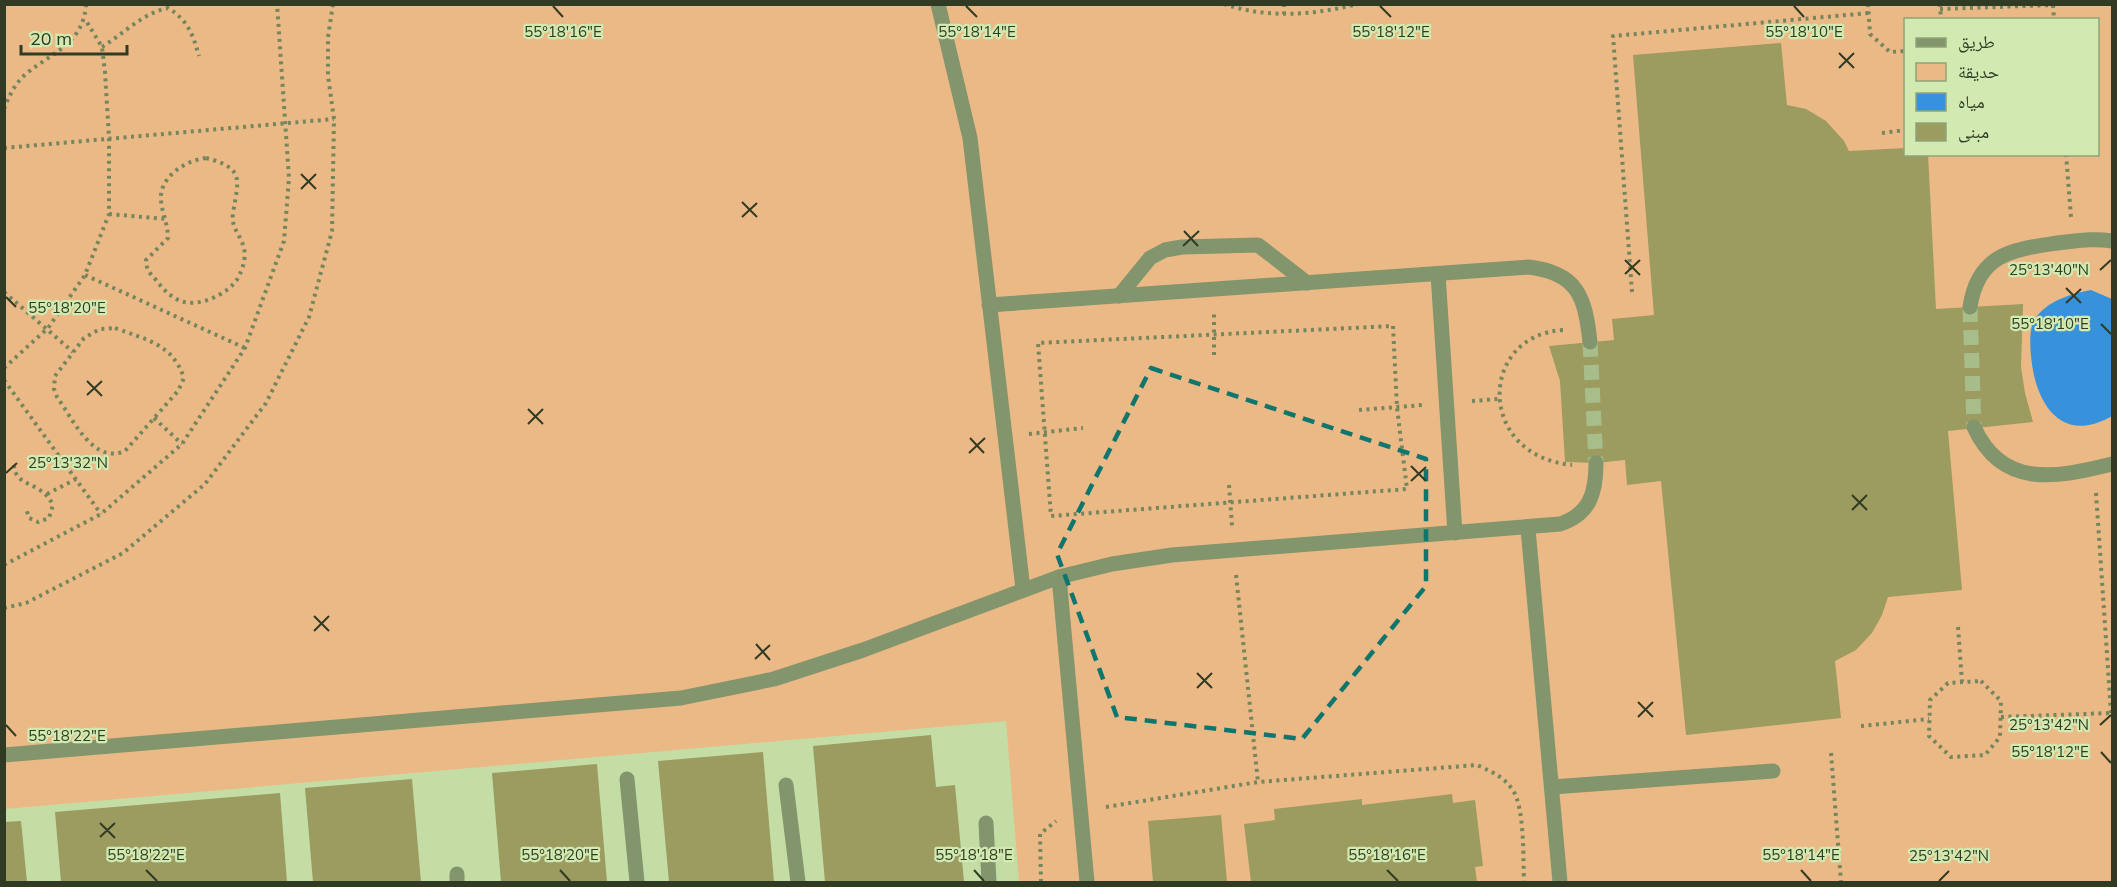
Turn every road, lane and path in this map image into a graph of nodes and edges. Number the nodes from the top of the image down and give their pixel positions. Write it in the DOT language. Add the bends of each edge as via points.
graph roads {
  1 [pos="86,4"];
  2 [pos="277,4"];
  3 [pos="333,4"];
  4 [pos="938,4"];
  5 [pos="1224,4"];
  6 [pos="1284,4"];
  7 [pos="1358,4"];
  8 [pos="1868,4"];
  9 [pos="2053,5"];
  10 [pos="1231,6"];
  11 [pos="1940,7"];
  12 [pos="1869,13"];
  13 [pos="1284,15"];
  14 [pos="85,19"];
  15 [pos="102,47"];
  16 [pos="1904,51"];
  17 [pos="199,57"];
  18 [pos="4,109"];
  19 [pos="334,119"];
  20 [pos="285,123"];
  21 [pos="1904,130"];
  22 [pos="1882,133"];
  23 [pos="110,138"];
  24 [pos="4,148"];
  25 [pos="2066,156"];
  26 [pos="109,214"];
  27 [pos="166,219"];
  28 [pos="2074,241"];
  29 [pos="2112,241"];
  30 [pos="1438,274"];
  31 [pos="85,275"];
  32 [pos="1307,283"];
  33 [pos="1214,290"];
  34 [pos="4,291"];
  35 [pos="1632,292"];
  36 [pos="1119,296"];
  37 [pos="989,305"];
  38 [pos="1970,307"];
  39 [pos="48,328"];
  40 [pos="1214,335"];
  41 [pos="1589,335"];
  42 [pos="244,348"];
  43 [pos="73,352"];
  44 [pos="1214,355"];
  45 [pos="4,368"];
  46 [pos="4,380"];
  47 [pos="154,418"];
  48 [pos="1974,427"];
  49 [pos="1083,428"];
  50 [pos="1045,432"];
  51 [pos="1004,436"];
  52 [pos="182,444"];
  53 [pos="2112,464"];
  54 [pos="14,465"];
  55 [pos="1596,465"];
  56 [pos="2094,468"];
  57 [pos="76,478"];
  58 [pos="1229,485"];
  59 [pos="47,494"];
  60 [pos="1230,502"];
  61 [pos="26,508"];
  62 [pos="101,514"];
  63 [pos="1528,529"];
  64 [pos="1455,533"];
  65 [pos="1234,551"];
  66 [pos="4,565"];
  67 [pos="1059,577"];
  68 [pos="1023,589"];
  69 [pos="4,608"];
  70 [pos="1958,627"];
  71 [pos="1962,682"];
  72 [pos="2112,712"];
  73 [pos="2001,717"];
  74 [pos="1929,719"];
  75 [pos="1861,726"];
  76 [pos="1831,753"];
  77 [pos="4,755"];
  78 [pos="1773,771"];
  79 [pos="627,779"];
  80 [pos="1258,782"];
  81 [pos="786,785"];
  82 [pos="1552,787"];
  83 [pos="1081,811"];
  84 [pos="986,823"];
  85 [pos="637,882"];
  86 [pos="798,882"];
  87 [pos="989,882"];
  88 [pos="1041,882"];
  89 [pos="1087,882"];
  90 [pos="1524,882"];
  91 [pos="1560,882"];
  92 [pos="1841,882"];
  1 -- 14 [label="path"];
  2 -- 20 [label="path"];
  3 -- 19 [label="path" via="328,76"];
  4 -- 37 [label="lane" via="970,138"];
  5 -- 10 [label="path"];
  6 -- 13 [label="path"];
  7 -- 13 [label="path" via="1322,13"];
  8 -- 12 [label="path"];
  9 -- 11 [label="path"];
  10 -- 13 [label="path"];
  12 -- 16 [label="path" via="1870,34 1890,52"];
  12 -- 35 [label="path" via="1613,36"];
  14 -- 15 [label="path"];
  14 -- 18 [label="path" via="70,43 25,75 10,93"];
  15 -- 17 [label="path" via="150,12 168,8 191,29"];
  15 -- 23 [label="path"];
  19 -- 20 [label="path"];
  19 -- 69 [label="path" via="332,231 309,317 266,403 205,484 123,553 26,603"];
  20 -- 23 [label="path"];
  20 -- 42 [label="path" via="289,178 284,242"];
  21 -- 22 [label="path"];
  23 -- 24 [label="path"];
  23 -- 26 [label="path"];
  25 -- 28 [label="path"];
  26 -- 27 [label="path"];
  26 -- 31 [label="path"];
  27 -- 27 [label="path" via="168,238 146,260 146,266 166,293 182,302 200,301 221,294 237,280 245,247 232,217 239,188 237,176 231,170 206,158 184,164 164,184 161,193"];
  28 -- 29 [label="lane"];
  28 -- 38 [label="lane" via="2018,249 1999,257 1983,271 1973,289"];
  30 -- 32 [label="lane"];
  30 -- 41 [label="lane" via="1547,269 1564,276 1577,290 1585,307"];
  30 -- 64 [label="lane"];
  31 -- 39 [label="path"];
  31 -- 42 [label="path"];
  32 -- 33 [label="lane"];
  32 -- 36 [label="lane" via="1258,245 1182,247 1150,258"];
  33 -- 36 [label="lane"];
  33 -- 40 [label="path"];
  34 -- 39 [label="path"];
  36 -- 37 [label="lane"];
  37 -- 51 [label="lane"];
  39 -- 43 [label="path"];
  39 -- 45 [label="path"];
  40 -- 44 [label="path"];
  40 -- 50 [label="path" via="1038,343"];
  40 -- 60 [label="path" via="1393,326 1397,408 1407,489"];
  41 -- 55 [label="path" via="1543,331 1519,347 1503,370 1498,399 1506,428 1526,451 1554,463"];
  42 -- 52 [label="path"];
  43 -- 47 [label="path" via="55,376 54,389 91,444 114,456 125,451"];
  43 -- 47 [label="path" via="84,338 100,329 115,328 164,347 179,362 184,378 178,392"];
  46 -- 57 [label="path"];
  47 -- 52 [label="path"];
  48 -- 56 [label="lane" via="1983,446 1999,463 2020,473 2044,475"];
  49 -- 50 [label="path"];
  50 -- 51 [label="path"];
  50 -- 60 [label="path" via="1051,516"];
  51 -- 68 [label="lane"];
  52 -- 62 [label="path"];
  53 -- 56 [label="lane"];
  54 -- 59 [label="path" via="14,475 19,480 32,483"];
  55 -- 63 [label="lane" via="1593,495 1586,510 1560,524"];
  56 -- 72 [label="path"];
  57 -- 59 [label="path"];
  57 -- 62 [label="path"];
  58 -- 60 [label="path"];
  59 -- 61 [label="path" via="53,505 49,518 33,521"];
  60 -- 65 [label="path"];
  62 -- 66 [label="path"];
  63 -- 64 [label="lane"];
  63 -- 82 [label="lane"];
  64 -- 65 [label="lane"];
  65 -- 67 [label="lane" via="1172,555"];
  65 -- 80 [label="path"];
  67 -- 68 [label="lane"];
  67 -- 83 [label="lane"];
  68 -- 77 [label="lane" via="774,680 681,698"];
  70 -- 71 [label="path"];
  71 -- 73 [label="path" via="1981,681 2001,701"];
  71 -- 74 [label="path" via="1948,682 1930,700"];
  72 -- 73 [label="path"];
  73 -- 74 [label="path" via="2000,737 1985,755 1952,757 1929,736"];
  74 -- 75 [label="path"];
  76 -- 92 [label="path"];
  78 -- 82 [label="lane"];
  79 -- 85 [label="lane"];
  80 -- 83 [label="path"];
  80 -- 90 [label="path" via="1477,765 1499,775 1514,790"];
  81 -- 86 [label="lane"];
  82 -- 91 [label="lane"];
  83 -- 88 [label="path" via="1056,820 1040,834"];
  83 -- 89 [label="lane"];
  84 -- 87 [label="lane"];
}
